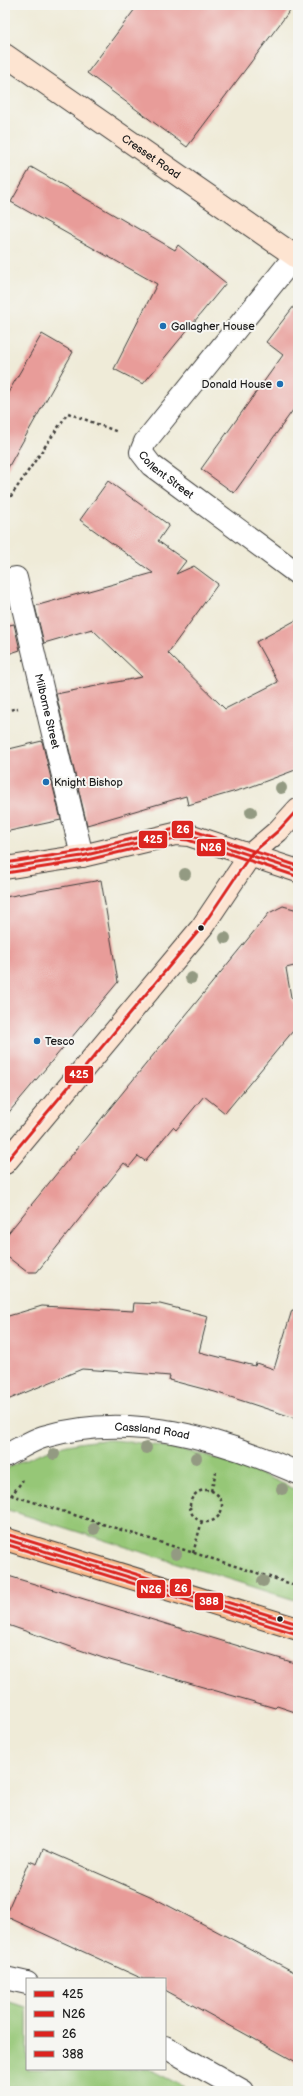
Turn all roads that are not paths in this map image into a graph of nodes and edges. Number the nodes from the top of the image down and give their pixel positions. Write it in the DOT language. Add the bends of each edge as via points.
graph roads {
  1 [pos="5,55"];
  2 [pos="297,257"];
  3 [pos="298,574"];
  4 [pos="10,579"];
  5 [pos="298,810"];
  6 [pos="251,854"];
  7 [pos="82,856"];
  8 [pos="5,868"];
  9 [pos="298,871"];
  10 [pos="5,1163"];
  11 [pos="5,1456"];
  12 [pos="298,1473"];
  13 [pos="5,1539"];
  14 [pos="298,1629"];
  15 [pos="5,1978"];
  16 [pos="26,1983"];
  17 [pos="166,2048"];
  18 [pos="243,2091"];
  1 -- 2 [label="street, Cresset Road"];
  2 -- 3 [label="street, Collent Street" via="144,442 141,452 151,465"];
  4 -- 7 [label="street, Milborne Street"];
  5 -- 6 [label="street"];
  6 -- 7 [label="street" via="189,834 175,834"];
  6 -- 9 [label="street"];
  6 -- 10 [label="street" via="206,922"];
  7 -- 8 [label="street"];
  11 -- 12 [label="street, Cassland Road" via="41,1437 80,1428 152,1428 210,1441"];
  13 -- 14 [label="main road"];
  15 -- 16 [label="street"];
  17 -- 18 [label="street"];
}
